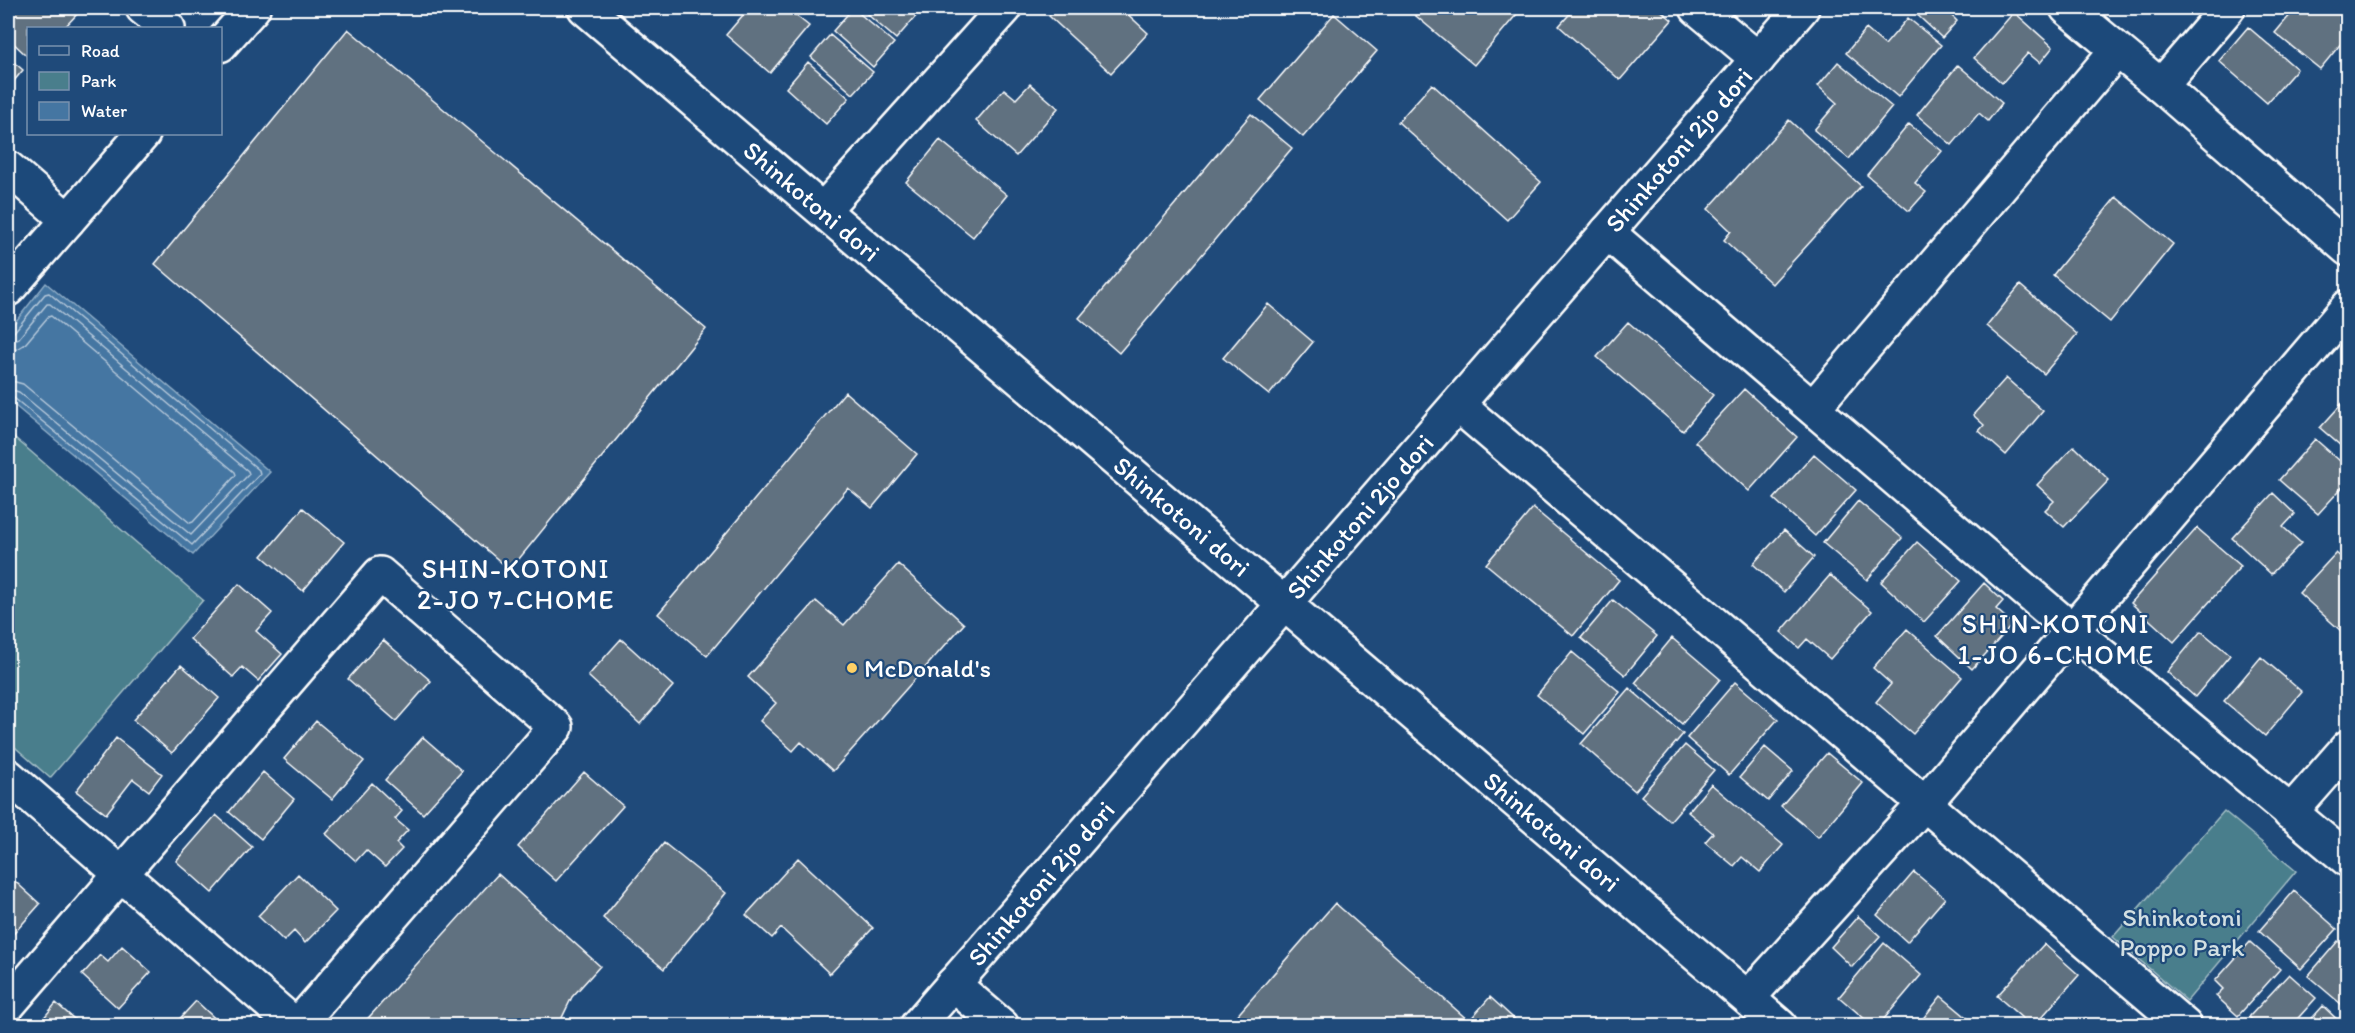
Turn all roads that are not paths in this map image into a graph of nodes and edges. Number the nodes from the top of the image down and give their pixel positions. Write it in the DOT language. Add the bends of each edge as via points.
graph roads {
  1 [pos="143,8"];
  2 [pos="253,8"];
  3 [pos="585,8"];
  4 [pos="1697,8"];
  5 [pos="1802,8"];
  6 [pos="2067,8"];
  7 [pos="2228,8"];
  8 [pos="1001,9"];
  9 [pos="167,27"];
  10 [pos="222,43"];
  11 [pos="2117,50"];
  12 [pos="1758,59"];
  13 [pos="2161,86"];
  14 [pos="142,135"];
  15 [pos="8,168"];
  16 [pos="823,210"];
  17 [pos="68,220"];
  18 [pos="1607,232"];
  19 [pos="2348,249"];
  20 [pos="8,289"];
  21 [pos="2348,308"];
  22 [pos="1458,405"];
  23 [pos="1812,408"];
  24 [pos="1285,603"];
  25 [pos="2073,630"];
  26 [pos="2348,747"];
  27 [pos="8,776"];
  28 [pos="1924,804"];
  29 [pos="2290,813"];
  30 [pos="2348,860"];
  31 [pos="121,874"];
  32 [pos="953,984"];
  33 [pos="1748,998"];
  34 [pos="8,1005"];
  35 [pos="297,1026"];
  36 [pos="917,1026"];
  37 [pos="1002,1026"];
  38 [pos="1780,1026"];
  39 [pos="2185,1026"];
  1 -- 9 [label="street"];
  2 -- 10 [label="street"];
  3 -- 16 [label="street, Shinkotoni dori"];
  4 -- 12 [label="street"];
  5 -- 12 [label="street, Shinkotoni 2jo dori"];
  6 -- 11 [label="street"];
  7 -- 13 [label="street"];
  8 -- 16 [label="street"];
  11 -- 13 [label="street"];
  11 -- 23 [label="street"];
  12 -- 18 [label="street, Shinkotoni 2jo dori"];
  13 -- 19 [label="street"];
  14 -- 17 [label="street"];
  15 -- 17 [label="street"];
  16 -- 24 [label="street, Shinkotoni dori"];
  17 -- 20 [label="street"];
  18 -- 22 [label="street, Shinkotoni 2jo dori"];
  18 -- 23 [label="street"];
  21 -- 25 [label="street"];
  22 -- 24 [label="street, Shinkotoni 2jo dori"];
  22 -- 28 [label="street"];
  23 -- 25 [label="street"];
  24 -- 32 [label="street, Shinkotoni 2jo dori"];
  24 -- 33 [label="street, Shinkotoni dori"];
  25 -- 28 [label="street"];
  25 -- 29 [label="street"];
  26 -- 29 [label="street"];
  27 -- 31 [label="street"];
  28 -- 33 [label="street"];
  28 -- 39 [label="street"];
  29 -- 30 [label="street"];
  31 -- 34 [label="street"];
  31 -- 35 [label="street"];
  31 -- 35 [label="street" via="380,574 556,728"];
  32 -- 36 [label="street, Shinkotoni 2jo dori"];
  32 -- 37 [label="street"];
  33 -- 38 [label="street, Shinkotoni dori"];
}
